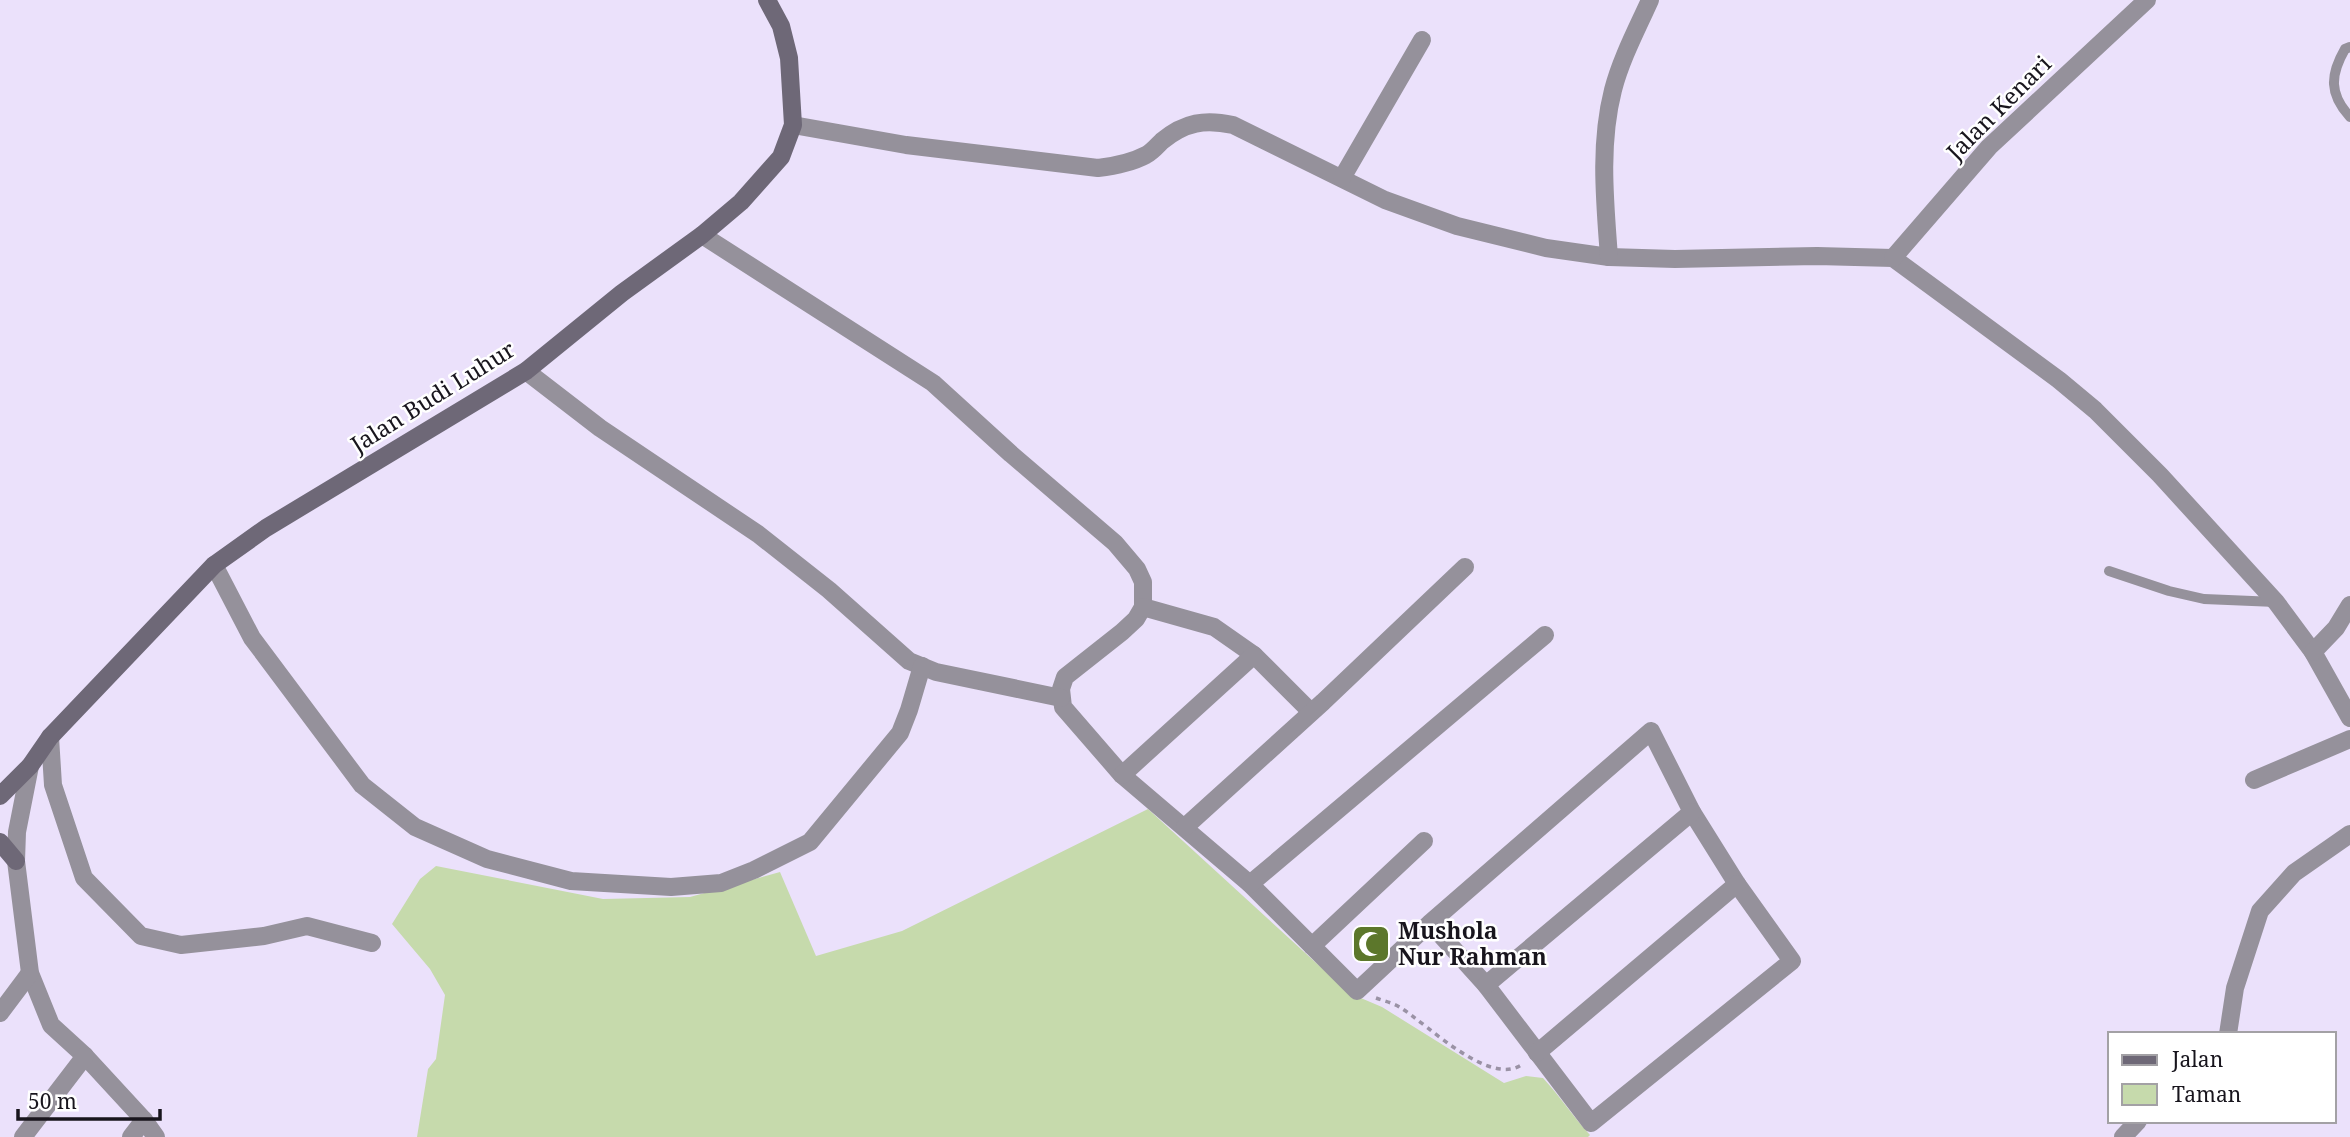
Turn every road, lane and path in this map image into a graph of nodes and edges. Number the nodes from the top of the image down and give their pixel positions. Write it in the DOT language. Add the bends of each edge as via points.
graph roads {
  1 [pos="768,0"];
  2 [pos="1650,0"];
  3 [pos="2147,0"];
  4 [pos="1422,40"];
  5 [pos="2350,47"];
  6 [pos="2350,117"];
  7 [pos="793,125"];
  8 [pos="1342,178"];
  9 [pos="702,235"];
  10 [pos="1609,257"];
  11 [pos="1893,258"];
  12 [pos="526,371"];
  13 [pos="214,565"];
  14 [pos="1465,567"];
  15 [pos="2109,571"];
  16 [pos="2276,602"];
  17 [pos="2350,605"];
  18 [pos="1143,607"];
  19 [pos="1545,635"];
  20 [pos="2313,652"];
  21 [pos="1254,654"];
  22 [pos="922,666"];
  23 [pos="1061,698"];
  24 [pos="1311,712"];
  25 [pos="2350,718"];
  26 [pos="51,737"];
  27 [pos="2350,738"];
  28 [pos="30,766"];
  29 [pos="1122,775"];
  30 [pos="2254,780"];
  31 [pos="0,796"];
  32 [pos="1692,812"];
  33 [pos="1185,827"];
  34 [pos="2350,834"];
  35 [pos="1424,841"];
  36 [pos="0,842"];
  37 [pos="16,861"];
  38 [pos="1250,884"];
  39 [pos="1737,884"];
  40 [pos="1430,923"];
  41 [pos="372,943"];
  42 [pos="1312,946"];
  43 [pos="30,972"];
  44 [pos="1486,985"];
  45 [pos="1357,991"];
  46 [pos="0,1013"];
  47 [pos="2228,1032"];
  48 [pos="1537,1053"];
  49 [pos="85,1056"];
  50 [pos="144,1120"];
  51 [pos="2136,1123"];
  52 [pos="23,1137"];
  53 [pos="131,1137"];
  54 [pos="156,1137"];
  55 [pos="2123,1137"];
  1 -- 7 [label="main road, Jalan Budi Luhur" via="789,58"];
  2 -- 10 [label="street" via="1624,58 1608,118 1604,157"];
  3 -- 11 [label="street, Jalan Kenari" via="1989,147"];
  4 -- 8 [label="street"];
  5 -- 6 [label="lane" via="2336,65 2334,88 2339,105"];
  7 -- 8 [label="street" via="906,145 1098,168 1122,165 1202,121 1216,121"];
  7 -- 9 [label="main road, Jalan Budi Luhur" via="781,157 741,202"];
  8 -- 10 [label="street" via="1385,200 1457,226 1546,248"];
  9 -- 12 [label="main road, Jalan Budi Luhur"];
  9 -- 18 [label="street" via="933,383 1115,543 1143,582"];
  10 -- 11 [label="street"];
  11 -- 16 [label="street" via="2095,410"];
  12 -- 13 [label="main road, Jalan Budi Luhur"];
  12 -- 22 [label="street" via="600,428 758,534 909,661"];
  13 -- 22 [label="street" via="252,638 362,785 415,827 487,859 571,881 671,887 721,883 810,842 900,733"];
  13 -- 26 [label="main road, Jalan Budi Luhur"];
  14 -- 24 [label="street"];
  15 -- 16 [label="lane" via="2204,598"];
  16 -- 20 [label="street"];
  17 -- 20 [label="street"];
  18 -- 21 [label="street" via="1214,627"];
  18 -- 23 [label="street" via="1122,632 1065,677"];
  19 -- 38 [label="street"];
  20 -- 25 [label="street"];
  21 -- 24 [label="street"];
  21 -- 29 [label="street"];
  22 -- 23 [label="street"];
  23 -- 29 [label="street" via="1069,717"];
  24 -- 33 [label="street"];
  26 -- 28 [label="main road, Jalan Budi Luhur"];
  26 -- 41 [label="street" via="53,785 84,878 141,936 181,945 307,926"];
  27 -- 30 [label="street"];
  28 -- 31 [label="main road, Jalan Budi Luhur"];
  28 -- 37 [label="street"];
  29 -- 33 [label="street"];
  32 -- 39 [label="street"];
  32 -- 40 [label="street" via="1651,731"];
  32 -- 44 [label="street"];
  33 -- 38 [label="street"];
  34 -- 47 [label="street" via="2294,873 2260,911 2235,988"];
  35 -- 42 [label="street"];
  36 -- 37 [label="main road"];
  37 -- 43 [label="street"];
  38 -- 42 [label="street"];
  39 -- 48 [label="street"];
  39 -- 48 [label="street" via="1792,961 1591,1123"];
  40 -- 44 [label="street"];
  40 -- 45 [label="street"];
  42 -- 45 [label="street"];
  43 -- 46 [label="street"];
  43 -- 49 [label="street" via="51,1026"];
  44 -- 48 [label="street"];
  45 -- 48 [label="path" via="1399,1007 1489,1068 1519,1068"];
  49 -- 50 [label="street"];
  49 -- 52 [label="street"];
  50 -- 53 [label="street"];
  50 -- 54 [label="street"];
  51 -- 55 [label="street"];
}
